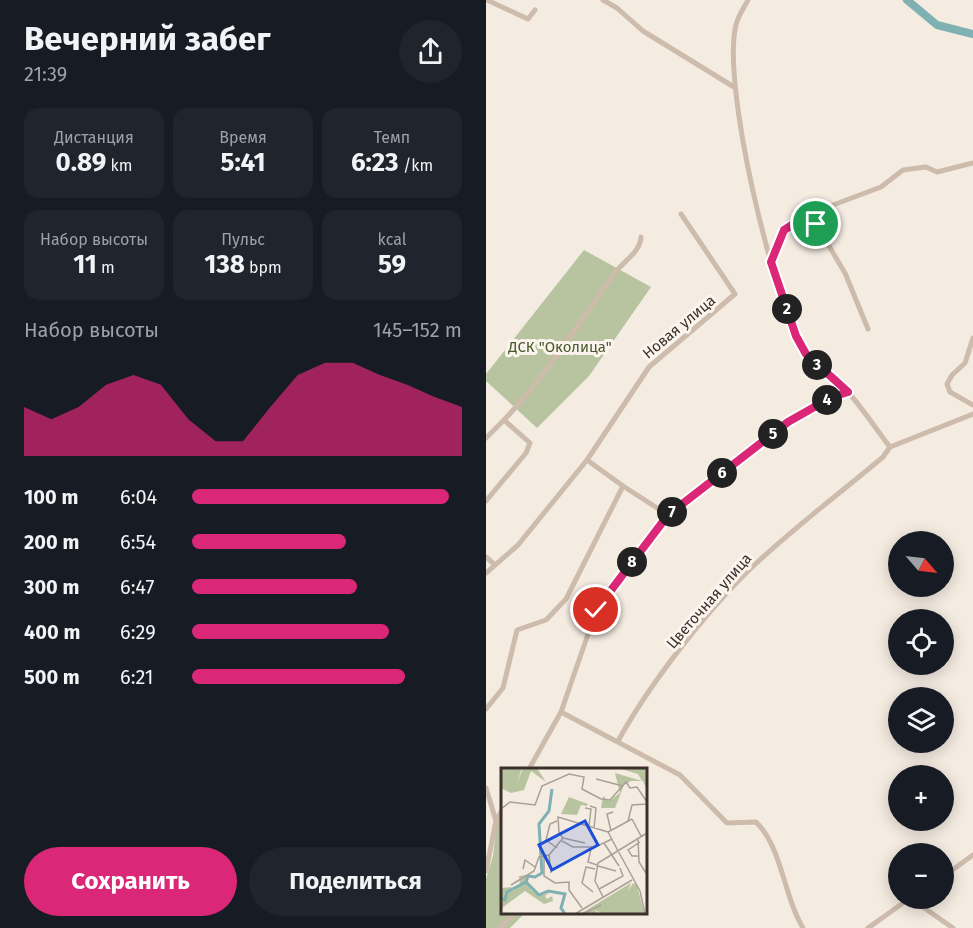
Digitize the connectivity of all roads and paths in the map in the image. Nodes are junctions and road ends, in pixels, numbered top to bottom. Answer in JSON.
{"nodes":[{"id":1,"x":487,"y":0,"type":"edge"},
{"id":2,"x":603,"y":0,"type":"edge"},
{"id":3,"x":748,"y":0,"type":"edge"},
{"id":4,"x":535,"y":10,"type":"dead end"},
{"id":5,"x":734,"y":87,"type":"junction"},
{"id":6,"x":973,"y":164,"type":"edge"},
{"id":7,"x":681,"y":214,"type":"dead end"},
{"id":8,"x":810,"y":214,"type":"junction"},
{"id":9,"x":641,"y":237,"type":"dead end"},
{"id":10,"x":771,"y":262,"type":"junction"},
{"id":11,"x":868,"y":329,"type":"dead end"},
{"id":12,"x":973,"y":338,"type":"edge"},
{"id":13,"x":848,"y":392,"type":"junction"},
{"id":14,"x":973,"y":405,"type":"edge"},
{"id":15,"x":973,"y":414,"type":"edge"},
{"id":16,"x":504,"y":420,"type":"junction"},
{"id":17,"x":486,"y":438,"type":"edge"},
{"id":18,"x":890,"y":447,"type":"junction"},
{"id":19,"x":587,"y":460,"type":"junction"},
{"id":20,"x":623,"y":486,"type":"junction"},
{"id":21,"x":486,"y":501,"type":"edge"},
{"id":22,"x":668,"y":515,"type":"junction"},
{"id":23,"x":486,"y":557,"type":"edge"},
{"id":24,"x":494,"y":564,"type":"junction"},
{"id":25,"x":486,"y":573,"type":"edge"},
{"id":26,"x":486,"y":709,"type":"edge"},
{"id":27,"x":561,"y":712,"type":"junction"},
{"id":28,"x":618,"y":741,"type":"junction"},
{"id":29,"x":530,"y":768,"type":"edge"},
{"id":30,"x":486,"y":788,"type":"edge"},
{"id":31,"x":501,"y":812,"type":"edge"},
{"id":32,"x":496,"y":821,"type":"junction"},
{"id":33,"x":973,"y":855,"type":"edge"},
{"id":34,"x":954,"y":869,"type":"edge"},
{"id":35,"x":486,"y":871,"type":"edge"},
{"id":36,"x":895,"y":909,"type":"edge"},
{"id":37,"x":926,"y":909,"type":"edge"},
{"id":38,"x":515,"y":913,"type":"edge"},
{"id":39,"x":500,"y":928,"type":"edge"},
{"id":40,"x":803,"y":928,"type":"edge"},
{"id":41,"x":868,"y":928,"type":"edge"},
{"id":42,"x":953,"y":928,"type":"edge"}],
"edges":[{"from":1,"to":4,"type":"street"},
{"from":2,"to":5,"type":"street"},
{"from":3,"to":5,"type":"street"},
{"from":5,"to":10,"type":"street"},
{"from":6,"to":8,"type":"street"},
{"from":7,"to":19,"type":"street","name":"Новая улица"},
{"from":8,"to":10,"type":"street"},
{"from":8,"to":11,"type":"street"},
{"from":9,"to":16,"type":"street"},
{"from":10,"to":13,"type":"street"},
{"from":12,"to":14,"type":"street"},
{"from":13,"to":18,"type":"street"},
{"from":13,"to":22,"type":"street"},
{"from":15,"to":18,"type":"street"},
{"from":16,"to":17,"type":"street"},
{"from":16,"to":21,"type":"street"},
{"from":18,"to":28,"type":"street","name":"Цветочная улица"},
{"from":19,"to":20,"type":"street"},
{"from":19,"to":24,"type":"street","name":"Новая улица"},
{"from":20,"to":22,"type":"street"},
{"from":20,"to":26,"type":"street"},
{"from":22,"to":27,"type":"street"},
{"from":23,"to":24,"type":"street"},
{"from":24,"to":25,"type":"street","name":"Новая улица"},
{"from":27,"to":28,"type":"street"},
{"from":27,"to":29,"type":"street"},
{"from":28,"to":40,"type":"street"},
{"from":30,"to":32,"type":"street"},
{"from":31,"to":32,"type":"street"},
{"from":32,"to":35,"type":"street"},
{"from":33,"to":34,"type":"street"},
{"from":36,"to":41,"type":"street"},
{"from":37,"to":42,"type":"street"},
{"from":38,"to":39,"type":"street"}]}
